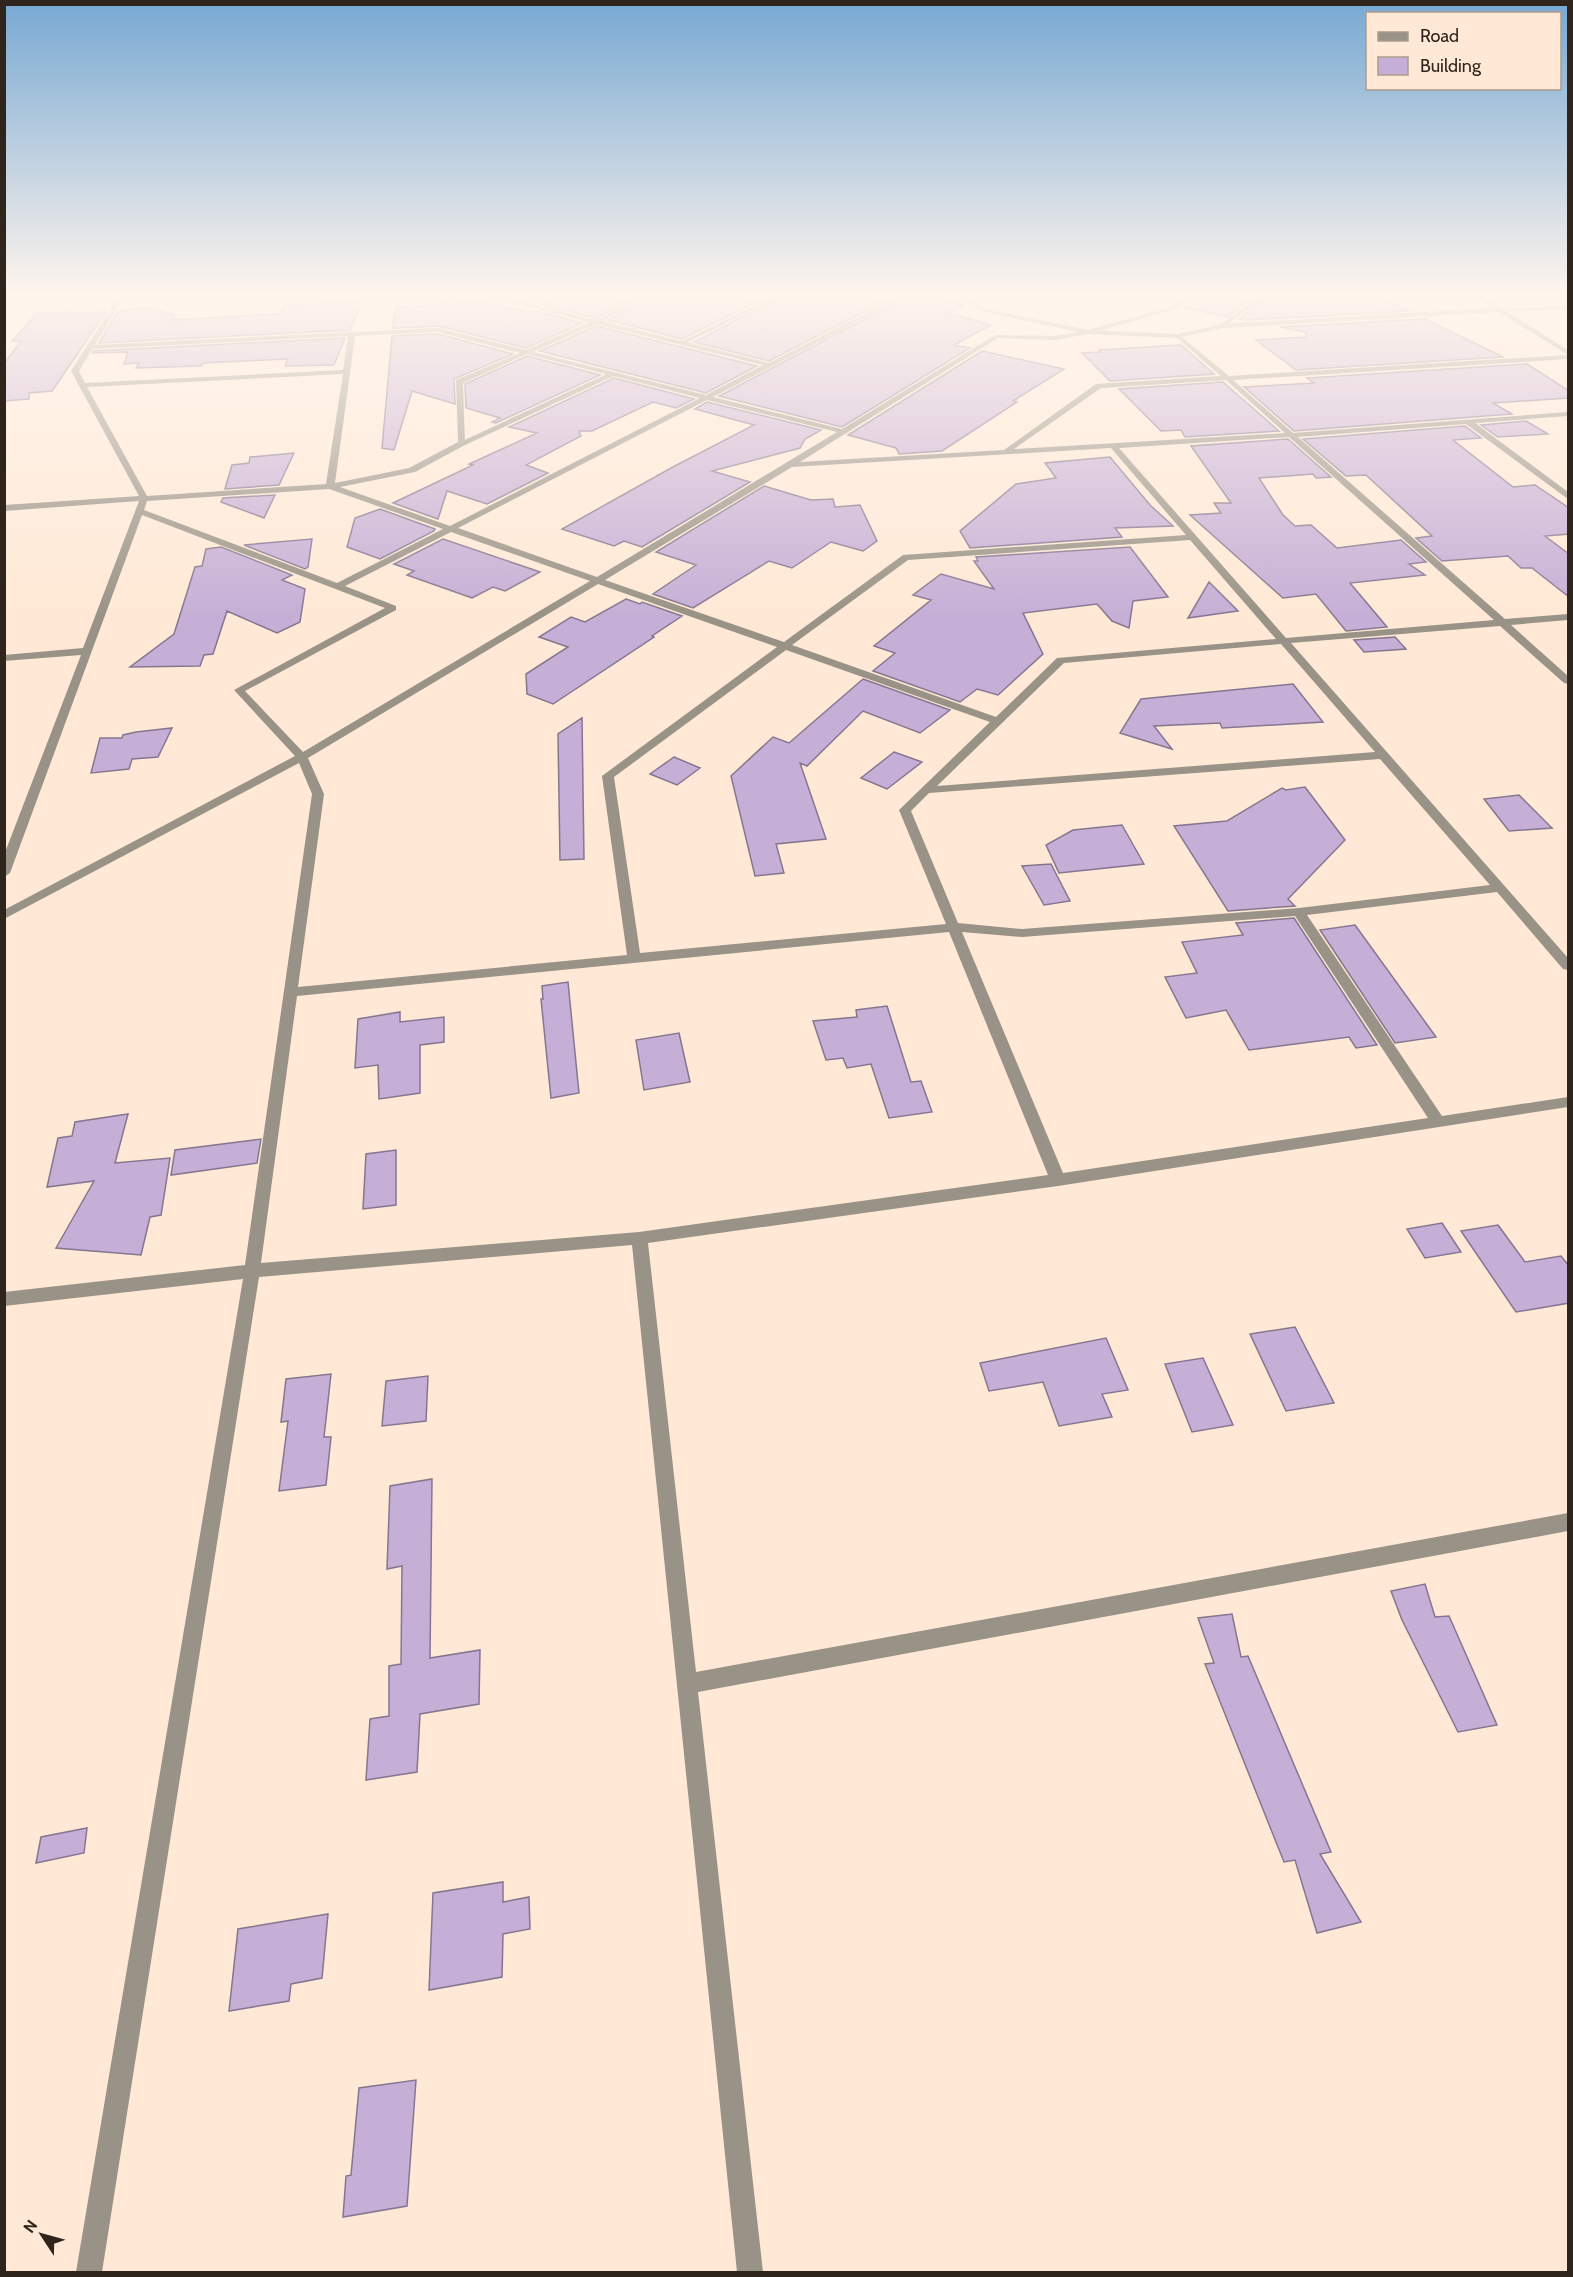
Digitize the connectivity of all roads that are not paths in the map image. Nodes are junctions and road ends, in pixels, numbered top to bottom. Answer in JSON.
{"nodes":[{"id":1,"x":91,"y":402,"type":"edge"},
{"id":2,"x":342,"y":402,"type":"edge"},
{"id":3,"x":460,"y":402,"type":"edge"},
{"id":4,"x":552,"y":402,"type":"edge"},
{"id":5,"x":698,"y":402,"type":"edge"},
{"id":6,"x":723,"y":402,"type":"edge"},
{"id":7,"x":888,"y":402,"type":"edge"},
{"id":8,"x":1075,"y":402,"type":"edge"},
{"id":9,"x":1255,"y":402,"type":"edge"},
{"id":10,"x":1569,"y":414,"type":"edge"},
{"id":11,"x":1467,"y":421,"type":"junction"},
{"id":12,"x":841,"y":431,"type":"junction"},
{"id":13,"x":1291,"y":435,"type":"junction"},
{"id":14,"x":462,"y":443,"type":"junction"},
{"id":15,"x":1112,"y":445,"type":"junction"},
{"id":16,"x":1006,"y":452,"type":"junction"},
{"id":17,"x":790,"y":465,"type":"junction"},
{"id":18,"x":330,"y":486,"type":"junction"},
{"id":19,"x":1569,"y":496,"type":"edge"},
{"id":20,"x":144,"y":498,"type":"junction"},
{"id":21,"x":4,"y":508,"type":"edge"},
{"id":22,"x":140,"y":512,"type":"junction"},
{"id":23,"x":450,"y":528,"type":"junction"},
{"id":24,"x":1192,"y":537,"type":"junction"},
{"id":25,"x":597,"y":580,"type":"junction"},
{"id":26,"x":337,"y":586,"type":"junction"},
{"id":27,"x":1569,"y":617,"type":"edge"},
{"id":28,"x":1503,"y":623,"type":"junction"},
{"id":29,"x":1283,"y":640,"type":"junction"},
{"id":30,"x":785,"y":646,"type":"junction"},
{"id":31,"x":88,"y":651,"type":"junction"},
{"id":32,"x":4,"y":658,"type":"edge"},
{"id":33,"x":1569,"y":681,"type":"edge"},
{"id":34,"x":998,"y":721,"type":"junction"},
{"id":35,"x":1384,"y":755,"type":"junction"},
{"id":36,"x":302,"y":756,"type":"junction"},
{"id":37,"x":926,"y":790,"type":"junction"},
{"id":38,"x":4,"y":873,"type":"edge"},
{"id":39,"x":1500,"y":888,"type":"junction"},
{"id":40,"x":1299,"y":912,"type":"junction"},
{"id":41,"x":4,"y":915,"type":"edge"},
{"id":42,"x":954,"y":927,"type":"junction"},
{"id":43,"x":634,"y":958,"type":"junction"},
{"id":44,"x":1569,"y":966,"type":"edge"},
{"id":45,"x":291,"y":992,"type":"junction"},
{"id":46,"x":1569,"y":1102,"type":"edge"},
{"id":47,"x":1438,"y":1122,"type":"junction"},
{"id":48,"x":1058,"y":1179,"type":"junction"},
{"id":49,"x":639,"y":1238,"type":"junction"},
{"id":50,"x":252,"y":1271,"type":"junction"},
{"id":51,"x":4,"y":1299,"type":"edge"},
{"id":52,"x":1569,"y":1522,"type":"edge"},
{"id":53,"x":686,"y":1684,"type":"junction"},
{"id":54,"x":89,"y":2272,"type":"edge"},
{"id":55,"x":750,"y":2272,"type":"edge"}],
"edges":[{"from":1,"to":20,"type":"street"},
{"from":2,"to":18,"type":"street"},
{"from":3,"to":14,"type":"street"},
{"from":4,"to":14,"type":"street"},
{"from":5,"to":23,"type":"street"},
{"from":6,"to":12,"type":"street"},
{"from":7,"to":12,"type":"street"},
{"from":8,"to":16,"type":"street"},
{"from":9,"to":13,"type":"street"},
{"from":10,"to":11,"type":"street"},
{"from":11,"to":13,"type":"street"},
{"from":11,"to":19,"type":"street"},
{"from":12,"to":17,"type":"street"},
{"from":13,"to":15,"type":"street"},
{"from":13,"to":28,"type":"street"},
{"from":14,"to":18,"type":"street"},
{"from":15,"to":16,"type":"street"},
{"from":15,"to":24,"type":"street"},
{"from":16,"to":17,"type":"street"},
{"from":17,"to":25,"type":"street"},
{"from":18,"to":20,"type":"street"},
{"from":18,"to":23,"type":"street"},
{"from":20,"to":21,"type":"street"},
{"from":20,"to":22,"type":"street"},
{"from":22,"to":26,"type":"street"},
{"from":22,"to":31,"type":"street"},
{"from":23,"to":25,"type":"street"},
{"from":23,"to":26,"type":"street"},
{"from":24,"to":29,"type":"street"},
{"from":24,"to":30,"type":"street"},
{"from":25,"to":30,"type":"street"},
{"from":25,"to":36,"type":"street"},
{"from":26,"to":36,"type":"street"},
{"from":27,"to":28,"type":"street"},
{"from":28,"to":29,"type":"street"},
{"from":28,"to":33,"type":"street"},
{"from":29,"to":34,"type":"street"},
{"from":29,"to":35,"type":"street"},
{"from":30,"to":34,"type":"street"},
{"from":30,"to":43,"type":"street"},
{"from":31,"to":32,"type":"street"},
{"from":31,"to":38,"type":"street"},
{"from":34,"to":37,"type":"street"},
{"from":35,"to":37,"type":"street"},
{"from":35,"to":39,"type":"street"},
{"from":36,"to":41,"type":"street"},
{"from":36,"to":45,"type":"street"},
{"from":37,"to":42,"type":"street"},
{"from":39,"to":40,"type":"street"},
{"from":39,"to":44,"type":"street"},
{"from":40,"to":42,"type":"street"},
{"from":40,"to":47,"type":"street"},
{"from":42,"to":43,"type":"street"},
{"from":42,"to":48,"type":"street"},
{"from":43,"to":45,"type":"street"},
{"from":45,"to":50,"type":"street"},
{"from":46,"to":47,"type":"street"},
{"from":47,"to":48,"type":"street"},
{"from":48,"to":49,"type":"street"},
{"from":49,"to":50,"type":"street"},
{"from":49,"to":53,"type":"street"},
{"from":50,"to":51,"type":"street"},
{"from":50,"to":54,"type":"street"},
{"from":52,"to":53,"type":"street"},
{"from":53,"to":55,"type":"street"}]}
